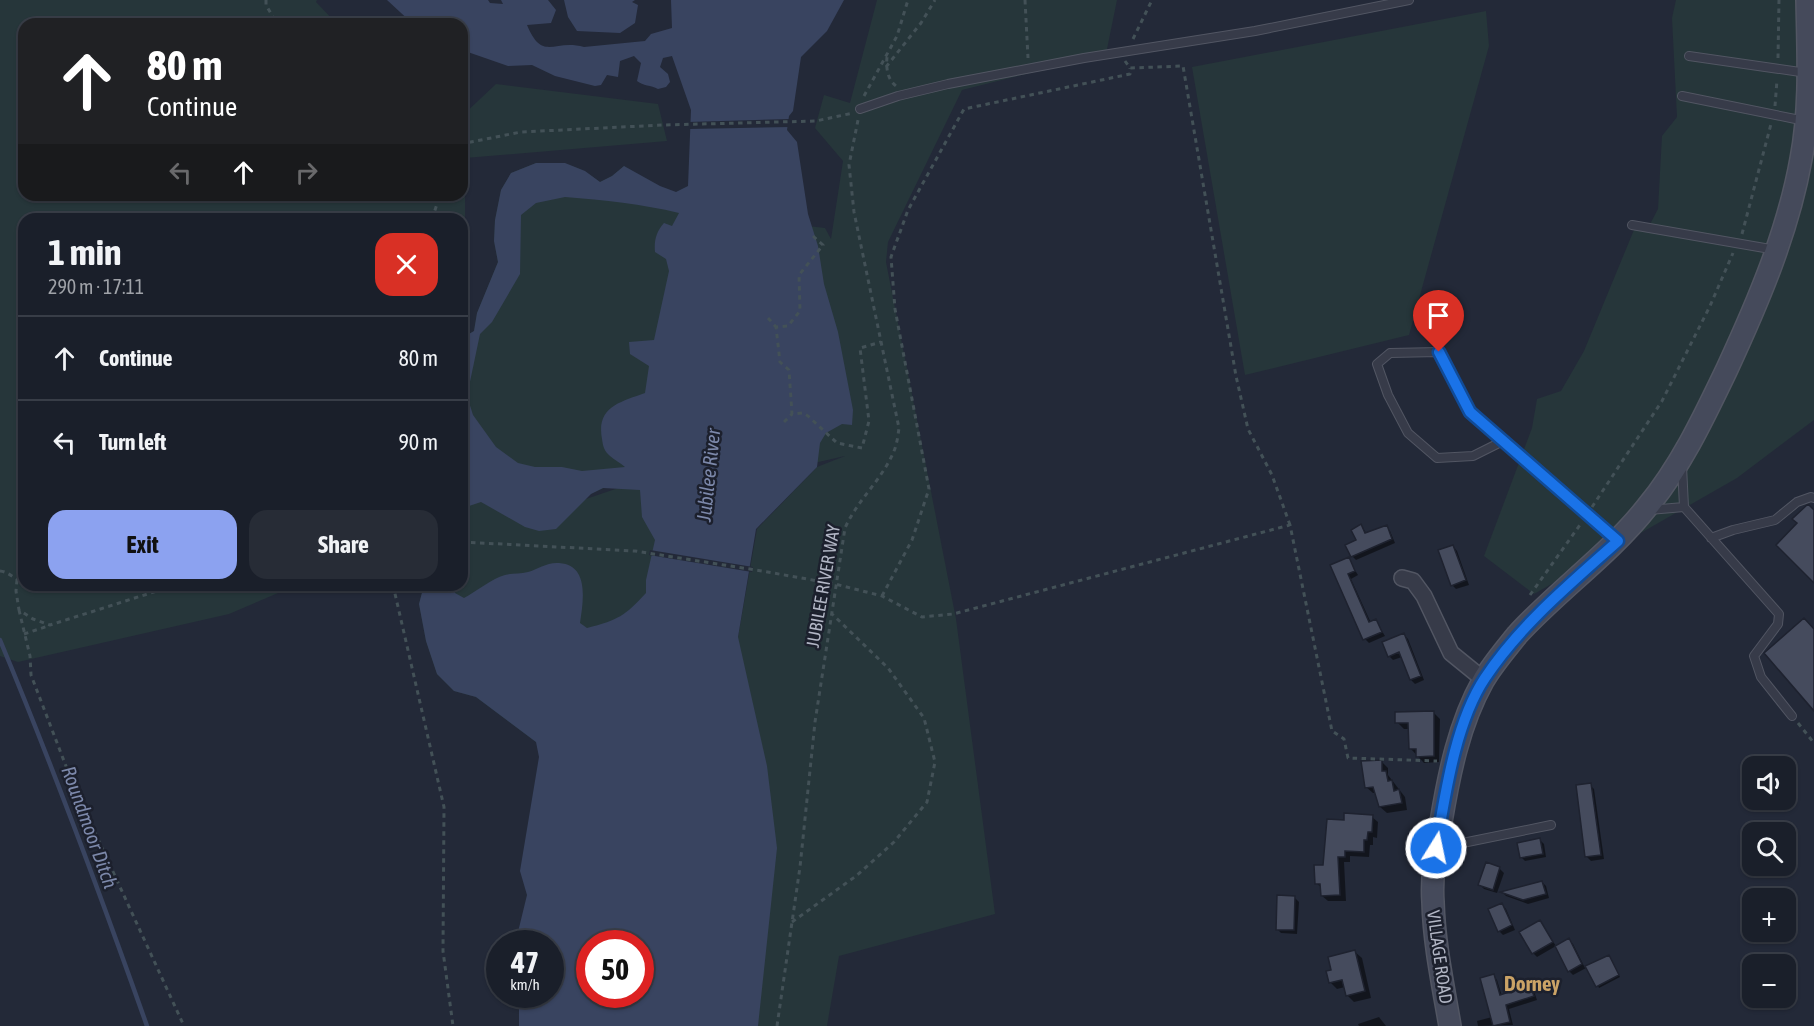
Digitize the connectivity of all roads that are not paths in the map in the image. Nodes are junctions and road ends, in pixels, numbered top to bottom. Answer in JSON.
{"nodes":[{"id":1,"x":1409,"y":0,"type":"edge"},
{"id":2,"x":1807,"y":0,"type":"edge"},
{"id":3,"x":1689,"y":56,"type":"dead end"},
{"id":4,"x":1808,"y":73,"type":"junction"},
{"id":5,"x":1682,"y":96,"type":"dead end"},
{"id":6,"x":860,"y":109,"type":"road end"},
{"id":7,"x":1810,"y":123,"type":"edge"},
{"id":8,"x":1807,"y":157,"type":"edge"},
{"id":9,"x":1632,"y":225,"type":"dead end"},
{"id":10,"x":1777,"y":250,"type":"junction"},
{"id":11,"x":1503,"y":441,"type":"junction"},
{"id":12,"x":1682,"y":457,"type":"junction"},
{"id":13,"x":1814,"y":498,"type":"edge"},
{"id":14,"x":1684,"y":507,"type":"junction"},
{"id":15,"x":1644,"y":510,"type":"junction"},
{"id":16,"x":1712,"y":538,"type":"junction"},
{"id":17,"x":1618,"y":541,"type":"junction"},
{"id":18,"x":1402,"y":578,"type":"dead end"},
{"id":19,"x":1484,"y":679,"type":"junction"},
{"id":20,"x":1792,"y":716,"type":"road end"},
{"id":21,"x":1551,"y":825,"type":"dead end"},
{"id":22,"x":1436,"y":848,"type":"junction"},
{"id":23,"x":1450,"y":1026,"type":"edge"}],
"edges":[{"from":1,"to":6,"type":"lane"},
{"from":2,"to":4,"type":"main road","name":"VILLAGE ROAD"},
{"from":3,"to":4,"type":"lane"},
{"from":4,"to":7,"type":"main road","name":"VILLAGE ROAD"},
{"from":5,"to":7,"type":"lane"},
{"from":7,"to":8,"type":"main road","name":"VILLAGE ROAD"},
{"from":8,"to":10,"type":"main road","name":"VILLAGE ROAD"},
{"from":9,"to":10,"type":"lane"},
{"from":10,"to":12,"type":"main road","name":"VILLAGE ROAD"},
{"from":11,"to":11,"type":"lane"},
{"from":11,"to":17,"type":"lane"},
{"from":12,"to":14,"type":"lane"},
{"from":12,"to":15,"type":"main road","name":"VILLAGE ROAD"},
{"from":13,"to":16,"type":"lane"},
{"from":14,"to":15,"type":"lane"},
{"from":14,"to":16,"type":"lane"},
{"from":15,"to":17,"type":"main road","name":"VILLAGE ROAD"},
{"from":16,"to":20,"type":"lane"},
{"from":17,"to":19,"type":"main road","name":"VILLAGE ROAD"},
{"from":18,"to":19,"type":"street"},
{"from":19,"to":22,"type":"main road","name":"VILLAGE ROAD"},
{"from":21,"to":22,"type":"lane"},
{"from":22,"to":23,"type":"main road","name":"VILLAGE ROAD"}]}
